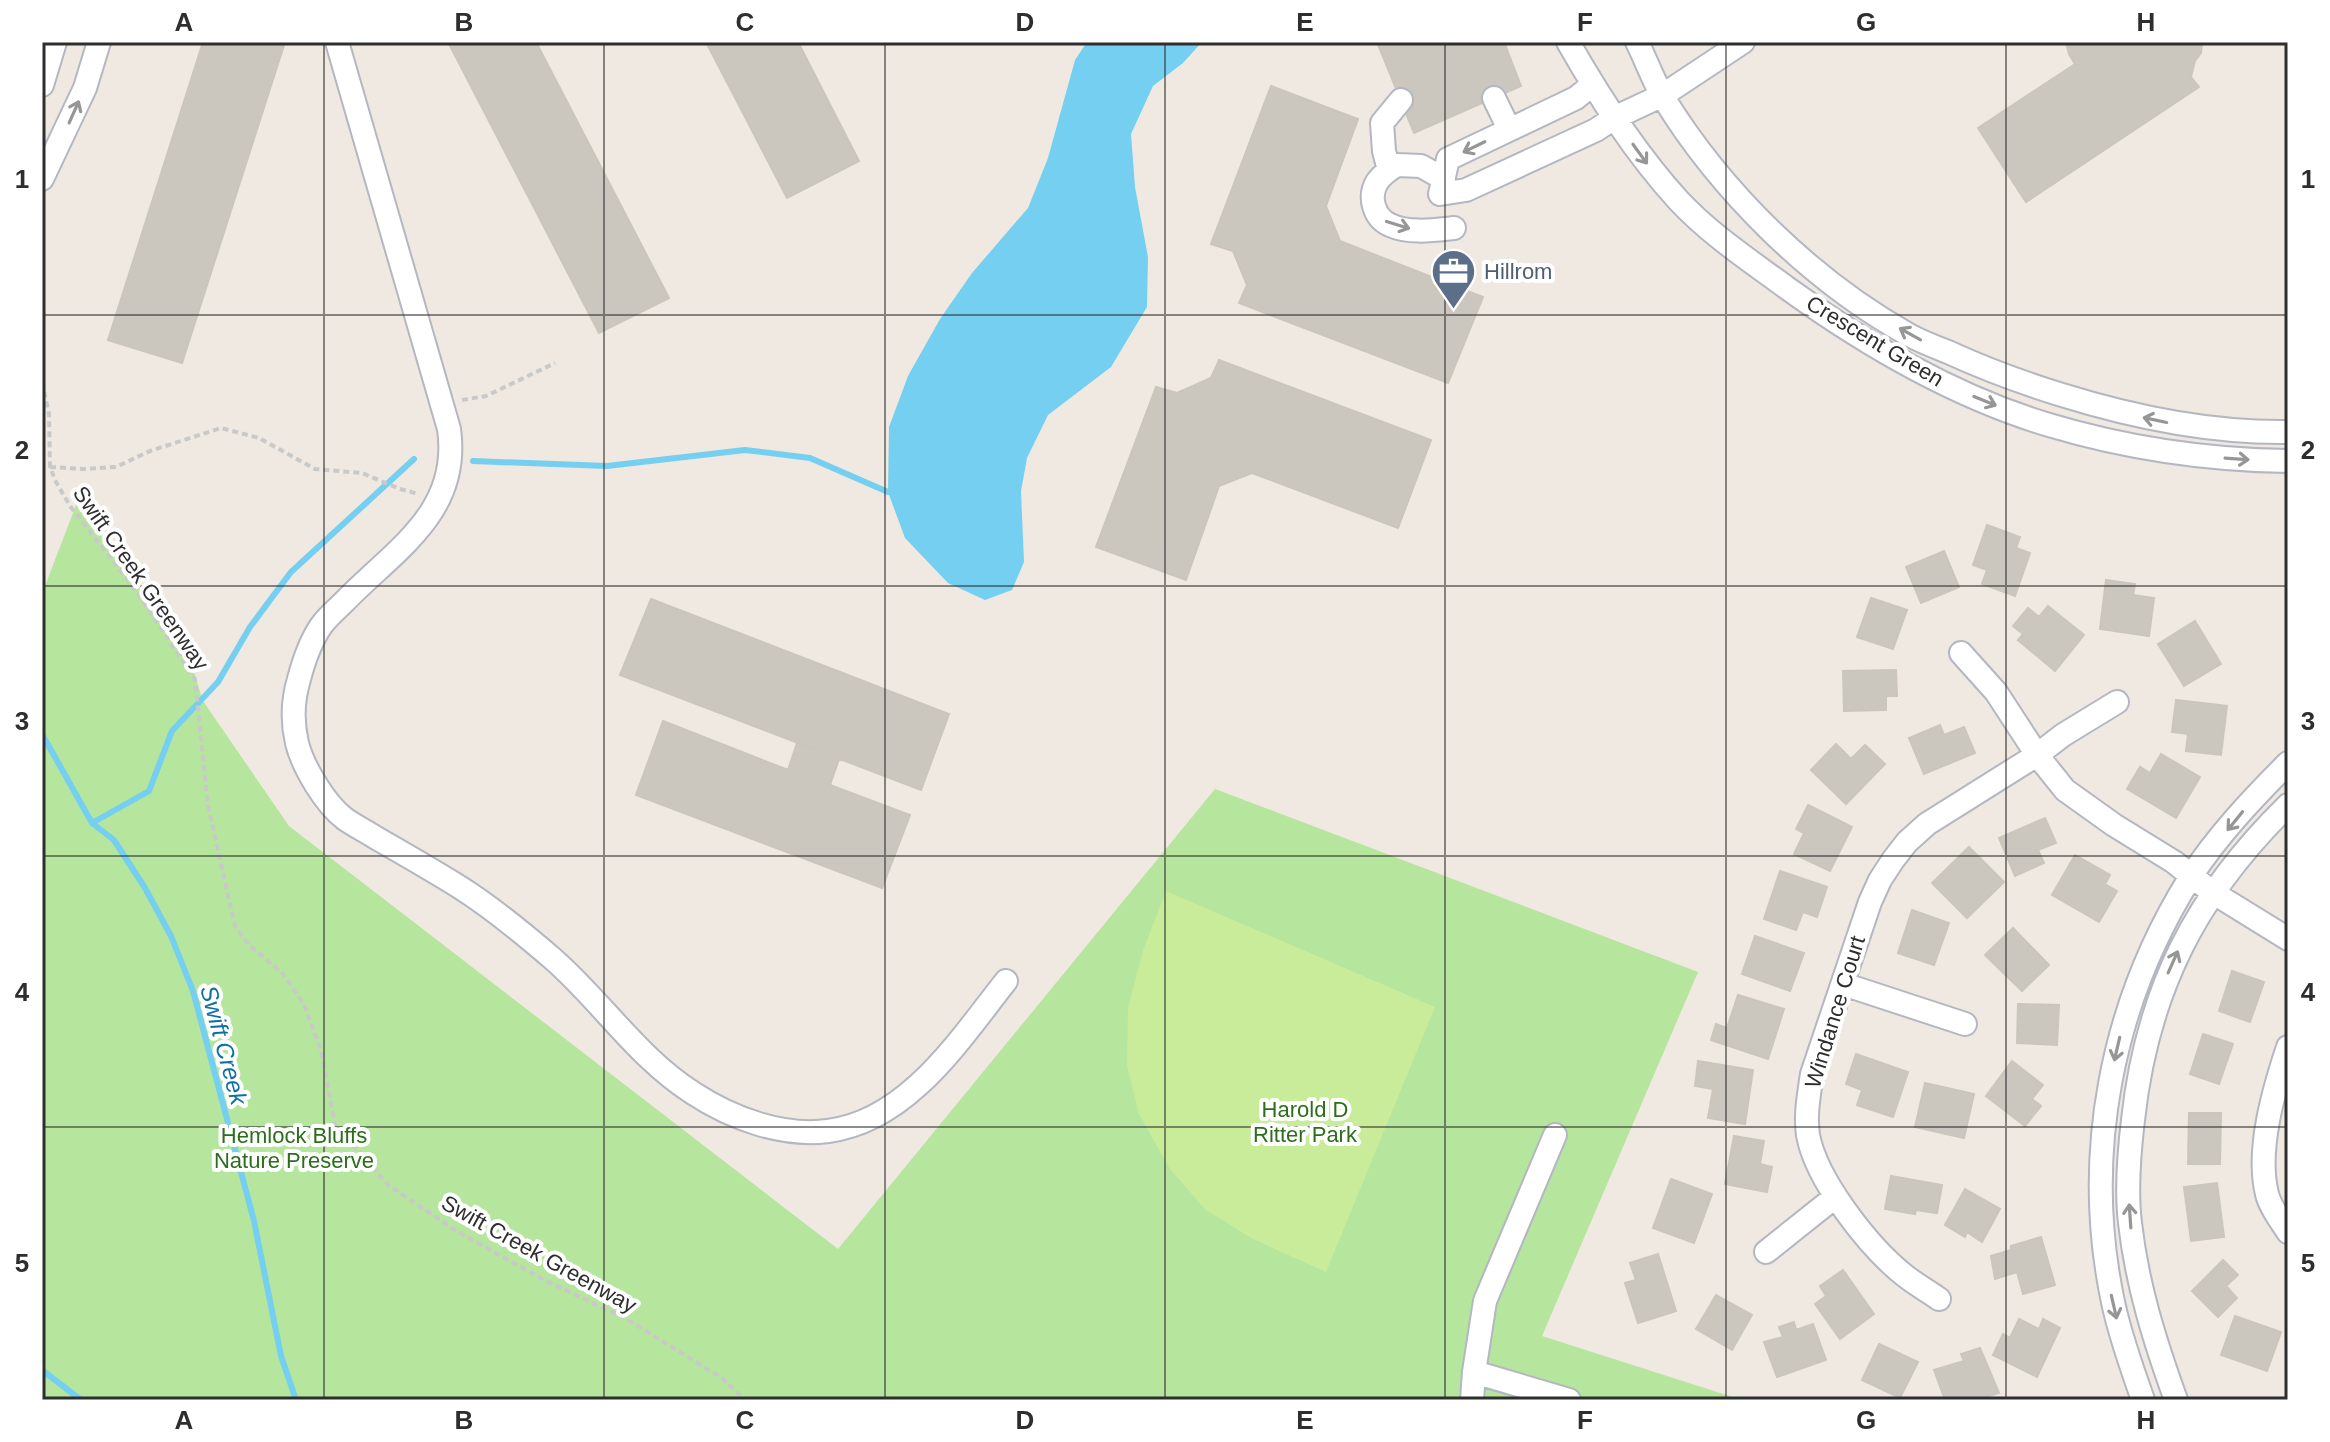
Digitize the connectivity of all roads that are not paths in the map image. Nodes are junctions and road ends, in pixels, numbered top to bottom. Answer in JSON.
{"nodes":[{"id":1,"x":55,"y":42,"type":"edge"},
{"id":2,"x":99,"y":42,"type":"edge"},
{"id":3,"x":337,"y":42,"type":"edge"},
{"id":4,"x":1568,"y":42,"type":"edge"},
{"id":5,"x":1637,"y":42,"type":"edge"},
{"id":6,"x":1743,"y":42,"type":"edge"},
{"id":7,"x":42,"y":85,"type":"edge"},
{"id":8,"x":1592,"y":85,"type":"junction"},
{"id":9,"x":1663,"y":95,"type":"junction"},
{"id":10,"x":1494,"y":98,"type":"dead end"},
{"id":11,"x":1401,"y":100,"type":"dead end"},
{"id":12,"x":1614,"y":118,"type":"junction"},
{"id":13,"x":1509,"y":129,"type":"junction"},
{"id":14,"x":1389,"y":170,"type":"junction"},
{"id":15,"x":42,"y":179,"type":"edge"},
{"id":16,"x":1444,"y":179,"type":"junction"},
{"id":17,"x":1454,"y":228,"type":"dead end"},
{"id":18,"x":2288,"y":432,"type":"edge"},
{"id":19,"x":2288,"y":461,"type":"edge"},
{"id":20,"x":1961,"y":653,"type":"dead end"},
{"id":21,"x":2117,"y":702,"type":"dead end"},
{"id":22,"x":2037,"y":755,"type":"junction"},
{"id":23,"x":2288,"y":763,"type":"edge"},
{"id":24,"x":2288,"y":805,"type":"edge"},
{"id":25,"x":2191,"y":876,"type":"junction"},
{"id":26,"x":2212,"y":892,"type":"junction"},
{"id":27,"x":2288,"y":939,"type":"edge"},
{"id":28,"x":1006,"y":981,"type":"dead end"},
{"id":29,"x":1843,"y":984,"type":"junction"},
{"id":30,"x":1965,"y":1024,"type":"dead end"},
{"id":31,"x":2288,"y":1047,"type":"edge"},
{"id":32,"x":1555,"y":1135,"type":"dead end"},
{"id":33,"x":1835,"y":1197,"type":"junction"},
{"id":34,"x":2288,"y":1232,"type":"edge"},
{"id":35,"x":1766,"y":1252,"type":"dead end"},
{"id":36,"x":1939,"y":1299,"type":"dead end"},
{"id":37,"x":1474,"y":1372,"type":"junction"},
{"id":38,"x":1472,"y":1400,"type":"edge"},
{"id":39,"x":1569,"y":1400,"type":"edge"},
{"id":40,"x":2143,"y":1400,"type":"edge"},
{"id":41,"x":2176,"y":1400,"type":"edge"}],
"edges":[{"from":1,"to":7,"type":"street"},
{"from":15,"to":2,"type":"street","one_way":true},
{"from":3,"to":28,"type":"street"},
{"from":4,"to":8,"type":"street","name":"Crescent Green"},
{"from":5,"to":9,"type":"street","name":"Crescent Green"},
{"from":6,"to":9,"type":"street"},
{"from":8,"to":12,"type":"street","name":"Crescent Green"},
{"from":8,"to":13,"type":"street"},
{"from":9,"to":12,"type":"street"},
{"from":18,"to":9,"type":"street","name":"Crescent Green","one_way":true},
{"from":10,"to":13,"type":"street"},
{"from":11,"to":14,"type":"street"},
{"from":12,"to":16,"type":"street"},
{"from":12,"to":19,"type":"street","name":"Crescent Green","one_way":true},
{"from":13,"to":16,"type":"street","one_way":true},
{"from":14,"to":16,"type":"street"},
{"from":14,"to":17,"type":"street","one_way":true},
{"from":20,"to":22,"type":"street"},
{"from":21,"to":22,"type":"street","name":"Windance Court"},
{"from":22,"to":25,"type":"street"},
{"from":22,"to":29,"type":"street","name":"Windance Court"},
{"from":23,"to":25,"type":"street","one_way":true},
{"from":24,"to":26,"type":"street"},
{"from":25,"to":26,"type":"street"},
{"from":25,"to":40,"type":"street","one_way":true},
{"from":26,"to":27,"type":"street"},
{"from":41,"to":26,"type":"street","one_way":true},
{"from":29,"to":30,"type":"street"},
{"from":29,"to":33,"type":"street","name":"Windance Court"},
{"from":31,"to":34,"type":"street"},
{"from":32,"to":37,"type":"street"},
{"from":33,"to":35,"type":"street"},
{"from":33,"to":36,"type":"street","name":"Windance Court"},
{"from":37,"to":38,"type":"street"},
{"from":37,"to":39,"type":"street"}]}
